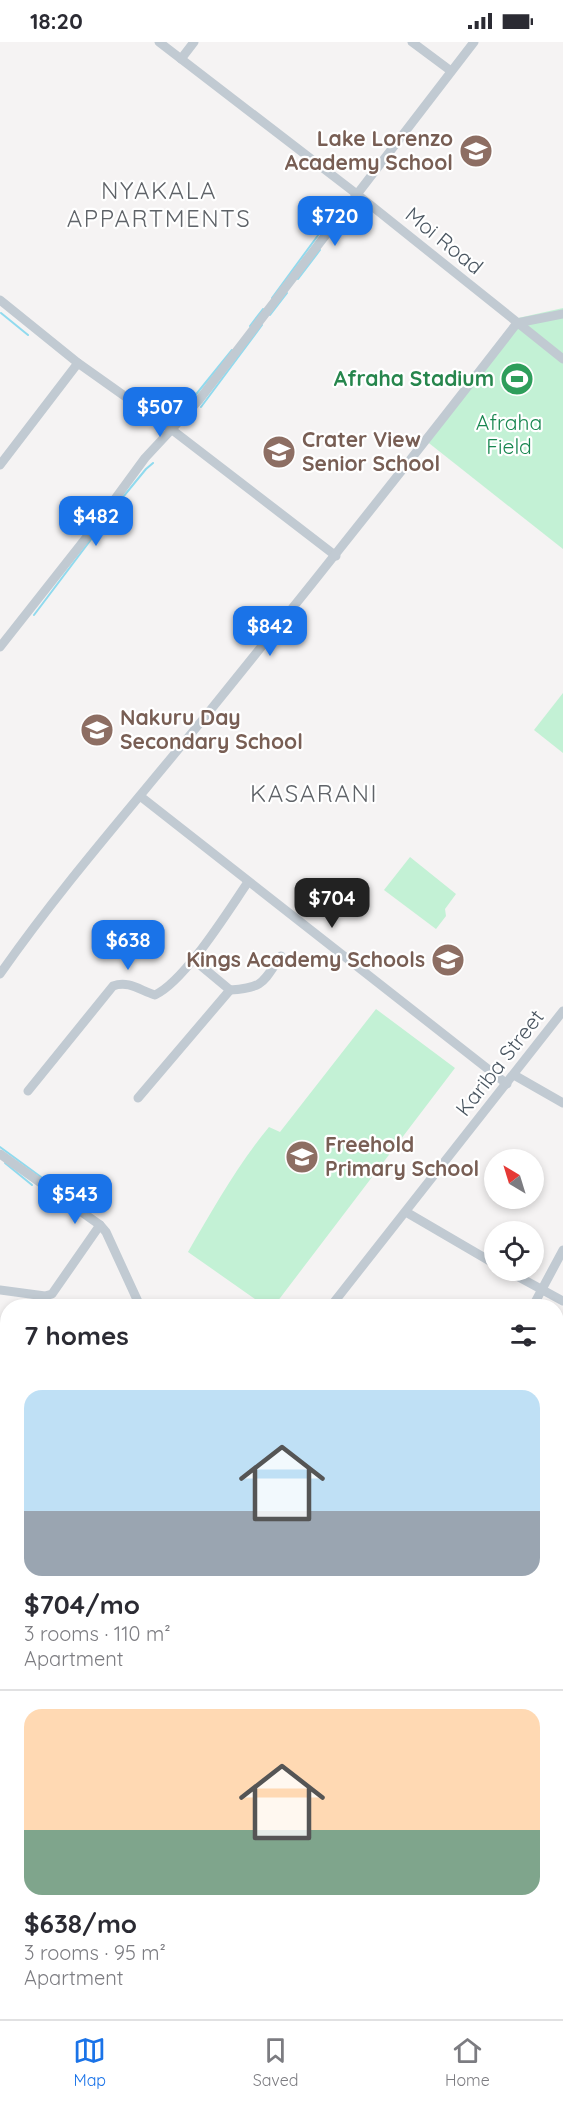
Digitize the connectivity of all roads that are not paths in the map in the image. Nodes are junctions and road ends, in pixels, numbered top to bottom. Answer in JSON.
{"nodes":[{"id":1,"x":159,"y":42,"type":"edge"},
{"id":2,"x":194,"y":42,"type":"edge"},
{"id":3,"x":412,"y":42,"type":"edge"},
{"id":4,"x":474,"y":42,"type":"edge"},
{"id":5,"x":181,"y":59,"type":"junction"},
{"id":6,"x":451,"y":71,"type":"junction"},
{"id":7,"x":358,"y":195,"type":"junction"},
{"id":8,"x":0,"y":300,"type":"edge"},
{"id":9,"x":563,"y":314,"type":"edge"},
{"id":10,"x":517,"y":323,"type":"junction"},
{"id":11,"x":563,"y":359,"type":"edge"},
{"id":12,"x":78,"y":363,"type":"junction"},
{"id":13,"x":171,"y":429,"type":"junction"},
{"id":14,"x":0,"y":465,"type":"edge"},
{"id":15,"x":336,"y":556,"type":"junction"},
{"id":16,"x":0,"y":647,"type":"edge"},
{"id":17,"x":140,"y":796,"type":"junction"},
{"id":18,"x":248,"y":882,"type":"junction"},
{"id":19,"x":281,"y":956,"type":"dead end"},
{"id":20,"x":194,"y":960,"type":"junction"},
{"id":21,"x":0,"y":974,"type":"edge"},
{"id":22,"x":230,"y":990,"type":"junction"},
{"id":23,"x":563,"y":1011,"type":"edge"},
{"id":24,"x":514,"y":1075,"type":"junction"},
{"id":25,"x":507,"y":1084,"type":"junction"},
{"id":26,"x":28,"y":1091,"type":"dead end"},
{"id":27,"x":138,"y":1098,"type":"dead end"},
{"id":28,"x":563,"y":1103,"type":"edge"},
{"id":29,"x":0,"y":1154,"type":"edge"},
{"id":30,"x":406,"y":1212,"type":"junction"},
{"id":31,"x":100,"y":1225,"type":"junction"},
{"id":32,"x":563,"y":1250,"type":"edge"},
{"id":33,"x":484,"y":1258,"type":"edge"},
{"id":34,"x":526,"y":1281,"type":"edge"},
{"id":35,"x":0,"y":1290,"type":"edge"},
{"id":36,"x":542,"y":1290,"type":"junction"},
{"id":37,"x":137,"y":1299,"type":"edge"},
{"id":38,"x":337,"y":1299,"type":"edge"},
{"id":39,"x":537,"y":1299,"type":"edge"},
{"id":40,"x":559,"y":1299,"type":"edge"}],
"edges":[{"from":1,"to":5,"type":"street","name":"Moi Road"},
{"from":2,"to":5,"type":"street"},
{"from":3,"to":6,"type":"street"},
{"from":4,"to":6,"type":"street"},
{"from":5,"to":7,"type":"street","name":"Moi Road"},
{"from":6,"to":7,"type":"street"},
{"from":7,"to":10,"type":"street","name":"Moi Road"},
{"from":7,"to":13,"type":"street"},
{"from":8,"to":12,"type":"street"},
{"from":9,"to":10,"type":"street"},
{"from":10,"to":11,"type":"street","name":"Moi Road"},
{"from":10,"to":15,"type":"street"},
{"from":12,"to":13,"type":"street"},
{"from":12,"to":14,"type":"street"},
{"from":13,"to":15,"type":"street"},
{"from":13,"to":16,"type":"street"},
{"from":15,"to":17,"type":"street"},
{"from":17,"to":18,"type":"street"},
{"from":17,"to":21,"type":"street"},
{"from":18,"to":20,"type":"street"},
{"from":18,"to":25,"type":"street"},
{"from":19,"to":22,"type":"street"},
{"from":20,"to":22,"type":"street"},
{"from":20,"to":26,"type":"street"},
{"from":22,"to":27,"type":"street"},
{"from":23,"to":24,"type":"street","name":"Kariba Street"},
{"from":24,"to":25,"type":"street","name":"Kariba Street"},
{"from":24,"to":28,"type":"street"},
{"from":25,"to":30,"type":"street","name":"Kariba Street"},
{"from":29,"to":31,"type":"street"},
{"from":30,"to":33,"type":"street"},
{"from":30,"to":38,"type":"street","name":"Kariba Street"},
{"from":31,"to":35,"type":"street"},
{"from":31,"to":37,"type":"street"},
{"from":32,"to":36,"type":"street"},
{"from":34,"to":36,"type":"street"},
{"from":36,"to":39,"type":"street"},
{"from":36,"to":40,"type":"street"}]}
